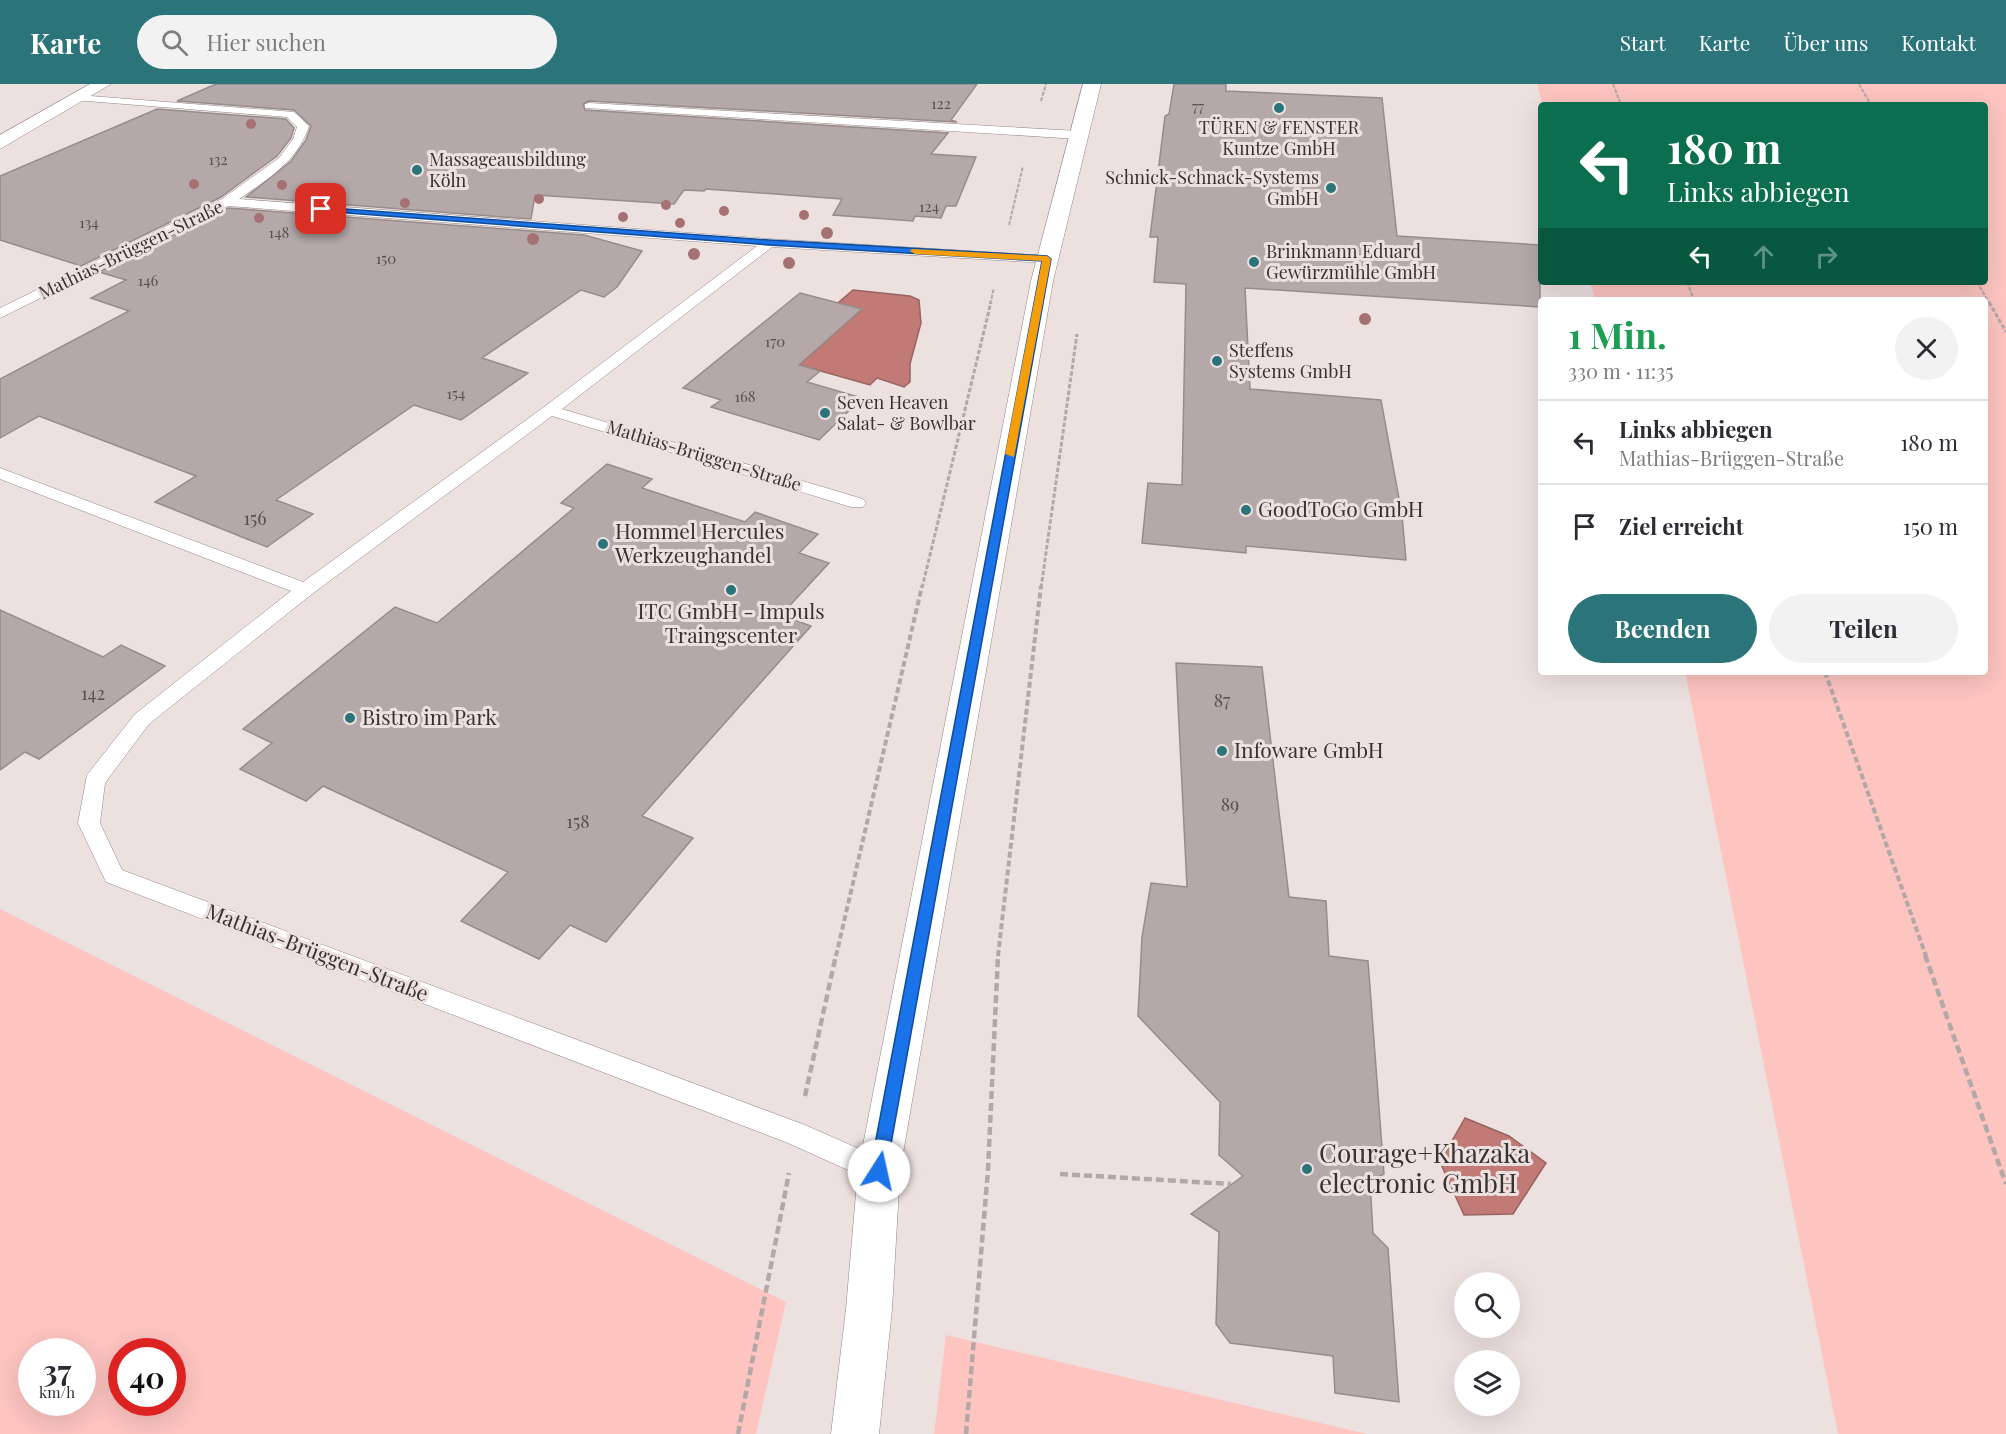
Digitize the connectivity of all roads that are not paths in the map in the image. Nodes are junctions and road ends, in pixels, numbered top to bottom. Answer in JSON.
{"nodes":[{"id":1,"x":102,"y":84,"type":"edge"},
{"id":2,"x":1092,"y":84,"type":"edge"},
{"id":3,"x":78,"y":98,"type":"junction"},
{"id":4,"x":589,"y":106,"type":"dead end"},
{"id":5,"x":1078,"y":135,"type":"junction"},
{"id":6,"x":0,"y":143,"type":"edge"},
{"id":7,"x":226,"y":202,"type":"junction"},
{"id":8,"x":769,"y":243,"type":"junction"},
{"id":9,"x":1047,"y":259,"type":"junction"},
{"id":10,"x":0,"y":314,"type":"edge"},
{"id":11,"x":550,"y":410,"type":"junction"},
{"id":12,"x":0,"y":473,"type":"edge"},
{"id":13,"x":857,"y":503,"type":"dead end"},
{"id":14,"x":305,"y":590,"type":"junction"},
{"id":15,"x":879,"y":1171,"type":"junction"},
{"id":16,"x":855,"y":1434,"type":"edge"}],
"edges":[{"from":1,"to":3,"type":"street"},
{"from":2,"to":5,"type":"street"},
{"from":3,"to":6,"type":"street"},
{"from":3,"to":7,"type":"lane"},
{"from":4,"to":5,"type":"lane"},
{"from":5,"to":9,"type":"street"},
{"from":7,"to":8,"type":"lane","name":"Mathias-Brüggen-Straße"},
{"from":7,"to":10,"type":"lane","name":"Mathias-Brüggen-Straße"},
{"from":8,"to":9,"type":"lane","name":"Mathias-Brüggen-Straße"},
{"from":8,"to":11,"type":"lane","name":"Mathias-Brüggen-Straße"},
{"from":9,"to":15,"type":"street"},
{"from":11,"to":13,"type":"lane","name":"Mathias-Brüggen-Straße"},
{"from":11,"to":14,"type":"lane","name":"Mathias-Brüggen-Straße"},
{"from":12,"to":14,"type":"lane"},
{"from":14,"to":15,"type":"lane","name":"Mathias-Brüggen-Straße"},
{"from":15,"to":16,"type":"street"}]}
